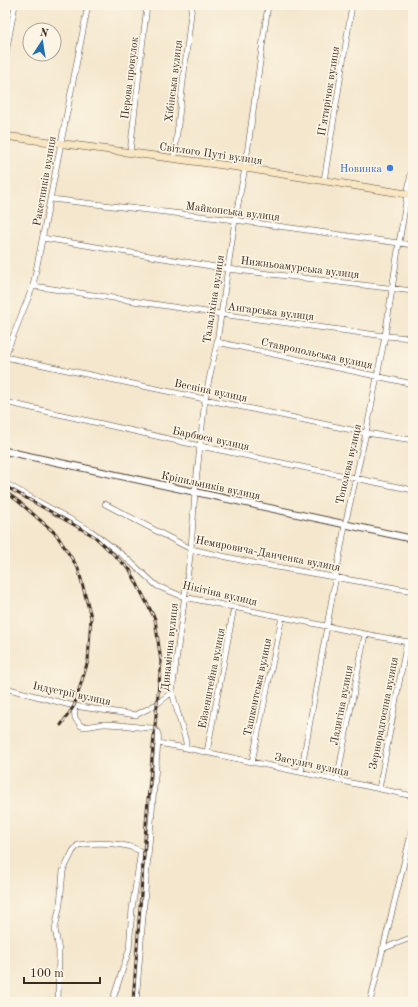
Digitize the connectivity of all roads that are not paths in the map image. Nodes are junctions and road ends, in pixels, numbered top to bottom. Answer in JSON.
{"nodes":[{"id":1,"x":15,"y":5,"type":"edge"},
{"id":2,"x":88,"y":5,"type":"edge"},
{"id":3,"x":147,"y":5,"type":"edge"},
{"id":4,"x":192,"y":5,"type":"edge"},
{"id":5,"x":268,"y":5,"type":"edge"},
{"id":6,"x":352,"y":5,"type":"edge"},
{"id":7,"x":5,"y":58,"type":"edge"},
{"id":8,"x":5,"y":136,"type":"edge"},
{"id":9,"x":60,"y":143,"type":"junction"},
{"id":10,"x":130,"y":152,"type":"junction"},
{"id":11,"x":174,"y":159,"type":"junction"},
{"id":12,"x":413,"y":161,"type":"edge"},
{"id":13,"x":245,"y":168,"type":"junction"},
{"id":14,"x":324,"y":181,"type":"junction"},
{"id":15,"x":411,"y":194,"type":"edge"},
{"id":16,"x":51,"y":199,"type":"junction"},
{"id":17,"x":235,"y":220,"type":"junction"},
{"id":18,"x":43,"y":238,"type":"junction"},
{"id":19,"x":399,"y":243,"type":"junction"},
{"id":20,"x":413,"y":245,"type":"edge"},
{"id":21,"x":228,"y":269,"type":"junction"},
{"id":22,"x":33,"y":286,"type":"junction"},
{"id":23,"x":393,"y":288,"type":"junction"},
{"id":24,"x":413,"y":291,"type":"edge"},
{"id":25,"x":220,"y":314,"type":"junction"},
{"id":26,"x":385,"y":336,"type":"junction"},
{"id":27,"x":413,"y":338,"type":"edge"},
{"id":28,"x":217,"y":342,"type":"junction"},
{"id":29,"x":5,"y":357,"type":"edge"},
{"id":30,"x":377,"y":377,"type":"junction"},
{"id":31,"x":413,"y":384,"type":"edge"},
{"id":32,"x":205,"y":399,"type":"junction"},
{"id":33,"x":5,"y":402,"type":"edge"},
{"id":34,"x":366,"y":432,"type":"junction"},
{"id":35,"x":413,"y":440,"type":"edge"},
{"id":36,"x":200,"y":446,"type":"junction"},
{"id":37,"x":5,"y":451,"type":"edge"},
{"id":38,"x":355,"y":478,"type":"junction"},
{"id":39,"x":5,"y":483,"type":"edge"},
{"id":40,"x":413,"y":490,"type":"edge"},
{"id":41,"x":195,"y":492,"type":"junction"},
{"id":42,"x":105,"y":504,"type":"dead end"},
{"id":43,"x":344,"y":525,"type":"junction"},
{"id":44,"x":413,"y":539,"type":"edge"},
{"id":45,"x":191,"y":549,"type":"junction"},
{"id":46,"x":335,"y":576,"type":"junction"},
{"id":47,"x":413,"y":591,"type":"edge"},
{"id":48,"x":184,"y":597,"type":"junction"},
{"id":49,"x":234,"y":607,"type":"junction"},
{"id":50,"x":282,"y":617,"type":"junction"},
{"id":51,"x":326,"y":625,"type":"junction"},
{"id":52,"x":365,"y":634,"type":"junction"},
{"id":53,"x":410,"y":642,"type":"edge"},
{"id":54,"x":5,"y":688,"type":"edge"},
{"id":55,"x":172,"y":692,"type":"junction"},
{"id":56,"x":74,"y":706,"type":"junction"},
{"id":57,"x":158,"y":743,"type":"junction"},
{"id":58,"x":186,"y":748,"type":"junction"},
{"id":59,"x":207,"y":752,"type":"junction"},
{"id":60,"x":252,"y":762,"type":"junction"},
{"id":61,"x":301,"y":772,"type":"junction"},
{"id":62,"x":337,"y":780,"type":"junction"},
{"id":63,"x":379,"y":789,"type":"junction"},
{"id":64,"x":413,"y":796,"type":"edge"},
{"id":65,"x":413,"y":826,"type":"edge"},
{"id":66,"x":147,"y":868,"type":"junction"},
{"id":67,"x":139,"y":872,"type":"junction"},
{"id":68,"x":413,"y":937,"type":"edge"},
{"id":69,"x":382,"y":949,"type":"junction"},
{"id":70,"x":58,"y":1002,"type":"edge"},
{"id":71,"x":112,"y":1002,"type":"edge"},
{"id":72,"x":136,"y":1002,"type":"edge"},
{"id":73,"x":370,"y":1002,"type":"edge"}],
"edges":[{"from":1,"to":7,"type":"street"},
{"from":2,"to":9,"type":"street","name":"Ракетників вулиця"},
{"from":3,"to":10,"type":"street","name":"Перова провулок"},
{"from":4,"to":11,"type":"street","name":"Хібінська вулиця"},
{"from":5,"to":13,"type":"street","name":"Талаліхіна вулиця"},
{"from":6,"to":14,"type":"street","name":"П’ятирічок вулиця"},
{"from":8,"to":9,"type":"main road","name":"Світлого Путі вулиця"},
{"from":9,"to":10,"type":"main road","name":"Світлого Путі вулиця"},
{"from":9,"to":16,"type":"street","name":"Ракетників вулиця"},
{"from":10,"to":11,"type":"main road","name":"Світлого Путі вулиця"},
{"from":11,"to":13,"type":"main road","name":"Світлого Путі вулиця"},
{"from":12,"to":15,"type":"street","name":"Тополєва вулиця"},
{"from":13,"to":14,"type":"main road","name":"Світлого Путі вулиця"},
{"from":13,"to":17,"type":"street","name":"Талаліхіна вулиця"},
{"from":14,"to":15,"type":"main road","name":"Світлого Путі вулиця"},
{"from":15,"to":19,"type":"street","name":"Тополєва вулиця"},
{"from":16,"to":17,"type":"street","name":"Майкопська вулиця"},
{"from":16,"to":18,"type":"street","name":"Ракетників вулиця"},
{"from":17,"to":19,"type":"street","name":"Майкопська вулиця"},
{"from":17,"to":21,"type":"street","name":"Талаліхіна вулиця"},
{"from":18,"to":21,"type":"street","name":"Нижньоамурська вулиця"},
{"from":18,"to":22,"type":"street","name":"Ракетників вулиця"},
{"from":19,"to":20,"type":"street","name":"Майкопська вулиця"},
{"from":19,"to":23,"type":"street","name":"Тополєва вулиця"},
{"from":21,"to":23,"type":"street","name":"Нижньоамурська вулиця"},
{"from":21,"to":25,"type":"street","name":"Талаліхіна вулиця"},
{"from":22,"to":25,"type":"street","name":"Ангарська вулиця"},
{"from":22,"to":29,"type":"street","name":"Ракетників вулиця"},
{"from":23,"to":24,"type":"street","name":"Нижньоамурська вулиця"},
{"from":23,"to":26,"type":"street","name":"Тополєва вулиця"},
{"from":25,"to":26,"type":"street","name":"Ангарська вулиця"},
{"from":25,"to":28,"type":"street","name":"Талаліхіна вулиця"},
{"from":26,"to":27,"type":"street","name":"Ангарська вулиця"},
{"from":26,"to":30,"type":"street","name":"Тополєва вулиця"},
{"from":28,"to":30,"type":"street","name":"Ставропольська вулиця"},
{"from":28,"to":32,"type":"street","name":"Талаліхіна вулиця"},
{"from":29,"to":32,"type":"street","name":"Весніна вулиця"},
{"from":30,"to":31,"type":"street","name":"Ставропольська вулиця"},
{"from":30,"to":34,"type":"street","name":"Тополєва вулиця"},
{"from":32,"to":34,"type":"street","name":"Весніна вулиця"},
{"from":32,"to":36,"type":"street","name":"Талаліхіна вулиця"},
{"from":33,"to":36,"type":"street","name":"Барбюса вулиця"},
{"from":34,"to":35,"type":"street","name":"Весніна вулиця"},
{"from":34,"to":38,"type":"street","name":"Тополєва вулиця"},
{"from":36,"to":38,"type":"street","name":"Барбюса вулиця"},
{"from":36,"to":41,"type":"street","name":"Талаліхіна вулиця"},
{"from":37,"to":41,"type":"street","name":"Кріпильників вулиця"},
{"from":38,"to":40,"type":"street","name":"Барбюса вулиця"},
{"from":38,"to":43,"type":"street","name":"Тополєва вулиця"},
{"from":39,"to":48,"type":"street","name":"Нікітіна вулиця"},
{"from":41,"to":43,"type":"street","name":"Кріпильників вулиця"},
{"from":41,"to":45,"type":"street","name":"Талаліхіна вулиця"},
{"from":42,"to":45,"type":"street","name":"Немировича-Данченка вулиця"},
{"from":43,"to":44,"type":"street","name":"Кріпильників вулиця"},
{"from":43,"to":46,"type":"street","name":"Тополєва вулиця"},
{"from":45,"to":46,"type":"street","name":"Немировича-Данченка вулиця"},
{"from":45,"to":48,"type":"street","name":"Талаліхіна вулиця"},
{"from":46,"to":47,"type":"street","name":"Немировича-Данченка вулиця"},
{"from":46,"to":51,"type":"street","name":"Тополєва вулиця"},
{"from":48,"to":49,"type":"street","name":"Нікітіна вулиця"},
{"from":48,"to":55,"type":"street","name":"Динамічна вулиця"},
{"from":49,"to":50,"type":"street","name":"Нікітіна вулиця"},
{"from":49,"to":59,"type":"street","name":"Ейзенштейна вулиця"},
{"from":50,"to":51,"type":"street","name":"Нікітіна вулиця"},
{"from":50,"to":60,"type":"street","name":"Ташкентська вулиця"},
{"from":51,"to":52,"type":"street","name":"Нікітіна вулиця"},
{"from":51,"to":61,"type":"street","name":"Тополєва вулиця"},
{"from":52,"to":53,"type":"street","name":"Нікітіна вулиця"},
{"from":52,"to":62,"type":"street","name":"Ладигіна вулиця"},
{"from":53,"to":63,"type":"street","name":"Зернорадгоспна вулиця"},
{"from":54,"to":56,"type":"street","name":"Індустрії вулиця"},
{"from":55,"to":56,"type":"street","name":"Індустрії вулиця"},
{"from":55,"to":58,"type":"street","name":"Динамічна вулиця"},
{"from":56,"to":57,"type":"street"},
{"from":57,"to":58,"type":"street"},
{"from":57,"to":66,"type":"street"},
{"from":58,"to":59,"type":"street"},
{"from":59,"to":60,"type":"street","name":"Засулич вулиця"},
{"from":60,"to":61,"type":"street","name":"Засулич вулиця"},
{"from":61,"to":62,"type":"street","name":"Засулич вулиця"},
{"from":62,"to":63,"type":"street","name":"Засулич вулиця"},
{"from":63,"to":64,"type":"street","name":"Засулич вулиця"},
{"from":65,"to":69,"type":"street"},
{"from":66,"to":67,"type":"street"},
{"from":66,"to":72,"type":"street"},
{"from":67,"to":70,"type":"street"},
{"from":67,"to":71,"type":"street"},
{"from":68,"to":69,"type":"street"},
{"from":69,"to":73,"type":"street"}]}
